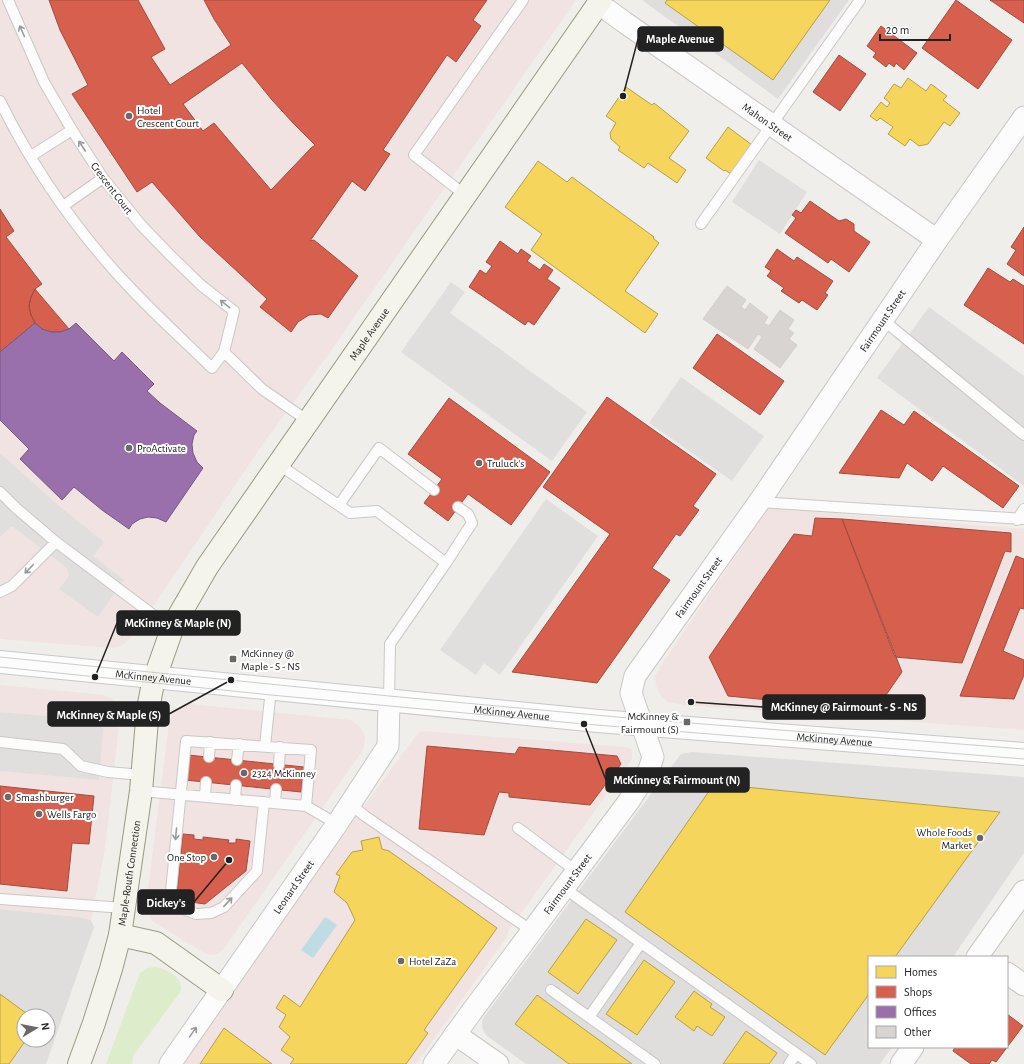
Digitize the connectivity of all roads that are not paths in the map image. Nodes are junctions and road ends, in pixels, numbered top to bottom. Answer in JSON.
{"nodes":[{"id":1,"x":8,"y":0,"type":"edge"},
{"id":2,"x":523,"y":0,"type":"edge"},
{"id":3,"x":860,"y":0,"type":"edge"},
{"id":4,"x":600,"y":2,"type":"edge"},
{"id":5,"x":0,"y":101,"type":"edge"},
{"id":6,"x":1024,"y":117,"type":"edge"},
{"id":7,"x":771,"y":125,"type":"junction"},
{"id":8,"x":72,"y":130,"type":"junction"},
{"id":9,"x":31,"y":156,"type":"junction"},
{"id":10,"x":104,"y":178,"type":"junction"},
{"id":11,"x":465,"y":196,"type":"junction"},
{"id":12,"x":63,"y":206,"type":"junction"},
{"id":13,"x":700,"y":224,"type":"dead end"},
{"id":14,"x":937,"y":240,"type":"junction"},
{"id":15,"x":883,"y":320,"type":"junction"},
{"id":16,"x":224,"y":352,"type":"junction"},
{"id":17,"x":308,"y":422,"type":"junction"},
{"id":18,"x":1024,"y":434,"type":"edge"},
{"id":19,"x":278,"y":464,"type":"junction"},
{"id":20,"x":434,"y":490,"type":"dead end"},
{"id":21,"x":0,"y":492,"type":"edge"},
{"id":22,"x":759,"y":502,"type":"junction"},
{"id":23,"x":339,"y":505,"type":"junction"},
{"id":24,"x":458,"y":507,"type":"dead end"},
{"id":25,"x":1024,"y":509,"type":"edge"},
{"id":26,"x":1020,"y":519,"type":"edge"},
{"id":27,"x":56,"y":542,"type":"junction"},
{"id":28,"x":446,"y":563,"type":"junction"},
{"id":29,"x":0,"y":592,"type":"edge"},
{"id":30,"x":172,"y":629,"type":"junction"},
{"id":31,"x":0,"y":662,"type":"edge"},
{"id":32,"x":155,"y":678,"type":"junction"},
{"id":33,"x":271,"y":689,"type":"junction"},
{"id":34,"x":389,"y":701,"type":"junction"},
{"id":35,"x":642,"y":724,"type":"junction"},
{"id":36,"x":0,"y":742,"type":"edge"},
{"id":37,"x":210,"y":742,"type":"junction"},
{"id":38,"x":239,"y":744,"type":"junction"},
{"id":39,"x":265,"y":746,"type":"junction"},
{"id":40,"x":280,"y":747,"type":"junction"},
{"id":41,"x":1024,"y":754,"type":"edge"},
{"id":42,"x":209,"y":757,"type":"dead end"},
{"id":43,"x":238,"y":760,"type":"dead end"},
{"id":44,"x":279,"y":765,"type":"dead end"},
{"id":45,"x":206,"y":782,"type":"dead end"},
{"id":46,"x":142,"y":783,"type":"junction"},
{"id":47,"x":236,"y":785,"type":"dead end"},
{"id":48,"x":276,"y":789,"type":"dead end"},
{"id":49,"x":180,"y":795,"type":"junction"},
{"id":50,"x":205,"y":796,"type":"junction"},
{"id":51,"x":234,"y":800,"type":"junction"},
{"id":52,"x":264,"y":802,"type":"junction"},
{"id":53,"x":275,"y":803,"type":"junction"},
{"id":54,"x":350,"y":804,"type":"junction"},
{"id":55,"x":306,"y":806,"type":"junction"},
{"id":56,"x":337,"y":824,"type":"junction"},
{"id":57,"x":518,"y":828,"type":"dead end"},
{"id":58,"x":576,"y":871,"type":"junction"},
{"id":59,"x":564,"y":888,"type":"junction"},
{"id":60,"x":1024,"y":892,"type":"edge"},
{"id":61,"x":0,"y":899,"type":"edge"},
{"id":62,"x":124,"y":908,"type":"junction"},
{"id":63,"x":532,"y":931,"type":"junction"},
{"id":64,"x":120,"y":935,"type":"junction"},
{"id":65,"x":641,"y":943,"type":"junction"},
{"id":66,"x":980,"y":956,"type":"edge"},
{"id":67,"x":1008,"y":974,"type":"edge"},
{"id":68,"x":1024,"y":985,"type":"edge"},
{"id":69,"x":222,"y":990,"type":"junction"},
{"id":70,"x":551,"y":990,"type":"dead end"},
{"id":71,"x":589,"y":1017,"type":"junction"},
{"id":72,"x":455,"y":1034,"type":"junction"},
{"id":73,"x":912,"y":1048,"type":"edge"},
{"id":74,"x":796,"y":1054,"type":"junction"},
{"id":75,"x":79,"y":1064,"type":"edge"},
{"id":76,"x":170,"y":1064,"type":"edge"},
{"id":77,"x":434,"y":1064,"type":"edge"},
{"id":78,"x":498,"y":1064,"type":"edge"},
{"id":79,"x":655,"y":1064,"type":"edge"},
{"id":80,"x":789,"y":1064,"type":"edge"},
{"id":81,"x":811,"y":1064,"type":"edge"},
{"id":82,"x":901,"y":1064,"type":"edge"}],
"edges":[{"from":8,"to":1,"type":"lane","name":"Crescent Court","one_way":true},
{"from":2,"to":11,"type":"lane"},
{"from":3,"to":7,"type":"lane"},
{"from":4,"to":7,"type":"street","name":"Mahon Street"},
{"from":4,"to":11,"type":"main road","name":"Maple Avenue"},
{"from":5,"to":9,"type":"lane","name":"Crescent Court"},
{"from":6,"to":14,"type":"street","name":"Fairmount Street"},
{"from":7,"to":13,"type":"lane"},
{"from":7,"to":14,"type":"street","name":"Mahon Street"},
{"from":8,"to":9,"type":"lane"},
{"from":10,"to":8,"type":"lane","name":"Crescent Court","one_way":true},
{"from":9,"to":12,"type":"lane","name":"Crescent Court"},
{"from":10,"to":12,"type":"lane"},
{"from":16,"to":10,"type":"lane","name":"Crescent Court","one_way":true},
{"from":11,"to":17,"type":"main road","name":"Maple Avenue"},
{"from":12,"to":16,"type":"lane","name":"Crescent Court"},
{"from":14,"to":15,"type":"street","name":"Fairmount Street"},
{"from":15,"to":18,"type":"lane"},
{"from":15,"to":22,"type":"street","name":"Fairmount Street"},
{"from":16,"to":17,"type":"lane"},
{"from":17,"to":19,"type":"main road","name":"Maple Avenue"},
{"from":19,"to":23,"type":"lane"},
{"from":19,"to":30,"type":"main road","name":"Maple Avenue"},
{"from":20,"to":23,"type":"lane"},
{"from":21,"to":27,"type":"lane"},
{"from":22,"to":26,"type":"lane"},
{"from":22,"to":35,"type":"street","name":"Fairmount Street"},
{"from":23,"to":28,"type":"lane"},
{"from":24,"to":28,"type":"lane"},
{"from":25,"to":26,"type":"lane"},
{"from":27,"to":29,"type":"lane","one_way":true},
{"from":27,"to":30,"type":"lane"},
{"from":28,"to":34,"type":"lane"},
{"from":30,"to":32,"type":"main road","name":"Maple Avenue"},
{"from":31,"to":32,"type":"street","name":"McKinney Avenue"},
{"from":32,"to":33,"type":"street","name":"McKinney Avenue"},
{"from":32,"to":46,"type":"main road","name":"Maple-Routh Connection"},
{"from":33,"to":34,"type":"street","name":"McKinney Avenue"},
{"from":33,"to":39,"type":"lane"},
{"from":34,"to":35,"type":"street","name":"McKinney Avenue"},
{"from":34,"to":54,"type":"street","name":"Leonard Street"},
{"from":35,"to":41,"type":"street","name":"McKinney Avenue"},
{"from":35,"to":58,"type":"street","name":"Fairmount Street"},
{"from":36,"to":46,"type":"lane"},
{"from":37,"to":38,"type":"lane"},
{"from":37,"to":42,"type":"lane"},
{"from":37,"to":49,"type":"lane"},
{"from":38,"to":39,"type":"lane"},
{"from":38,"to":43,"type":"lane"},
{"from":39,"to":40,"type":"lane"},
{"from":40,"to":44,"type":"lane"},
{"from":40,"to":55,"type":"lane"},
{"from":45,"to":50,"type":"lane"},
{"from":46,"to":49,"type":"lane"},
{"from":46,"to":62,"type":"main road","name":"Maple-Routh Connection"},
{"from":47,"to":51,"type":"lane"},
{"from":48,"to":53,"type":"lane"},
{"from":49,"to":50,"type":"lane"},
{"from":49,"to":52,"type":"lane","one_way":true},
{"from":50,"to":51,"type":"lane"},
{"from":51,"to":52,"type":"lane"},
{"from":52,"to":53,"type":"lane"},
{"from":53,"to":55,"type":"lane"},
{"from":54,"to":56,"type":"street","name":"Leonard Street"},
{"from":54,"to":63,"type":"lane"},
{"from":55,"to":56,"type":"lane"},
{"from":56,"to":69,"type":"street","name":"Leonard Street"},
{"from":57,"to":58,"type":"lane"},
{"from":58,"to":59,"type":"street","name":"Fairmount Street"},
{"from":59,"to":63,"type":"street","name":"Fairmount Street"},
{"from":59,"to":65,"type":"lane"},
{"from":60,"to":66,"type":"street"},
{"from":61,"to":62,"type":"lane"},
{"from":62,"to":64,"type":"main road","name":"Maple-Routh Connection"},
{"from":63,"to":72,"type":"street","name":"Fairmount Street"},
{"from":64,"to":69,"type":"main road"},
{"from":64,"to":75,"type":"main road","name":"Maple-Routh Connection"},
{"from":65,"to":71,"type":"lane"},
{"from":65,"to":74,"type":"lane"},
{"from":67,"to":68,"type":"street"},
{"from":76,"to":69,"type":"street","name":"Leonard Street","one_way":true},
{"from":70,"to":71,"type":"lane"},
{"from":71,"to":79,"type":"lane"},
{"from":72,"to":77,"type":"street","name":"Fairmount Street"},
{"from":72,"to":78,"type":"street"},
{"from":73,"to":82,"type":"street"},
{"from":74,"to":80,"type":"lane"},
{"from":74,"to":81,"type":"lane"}]}
